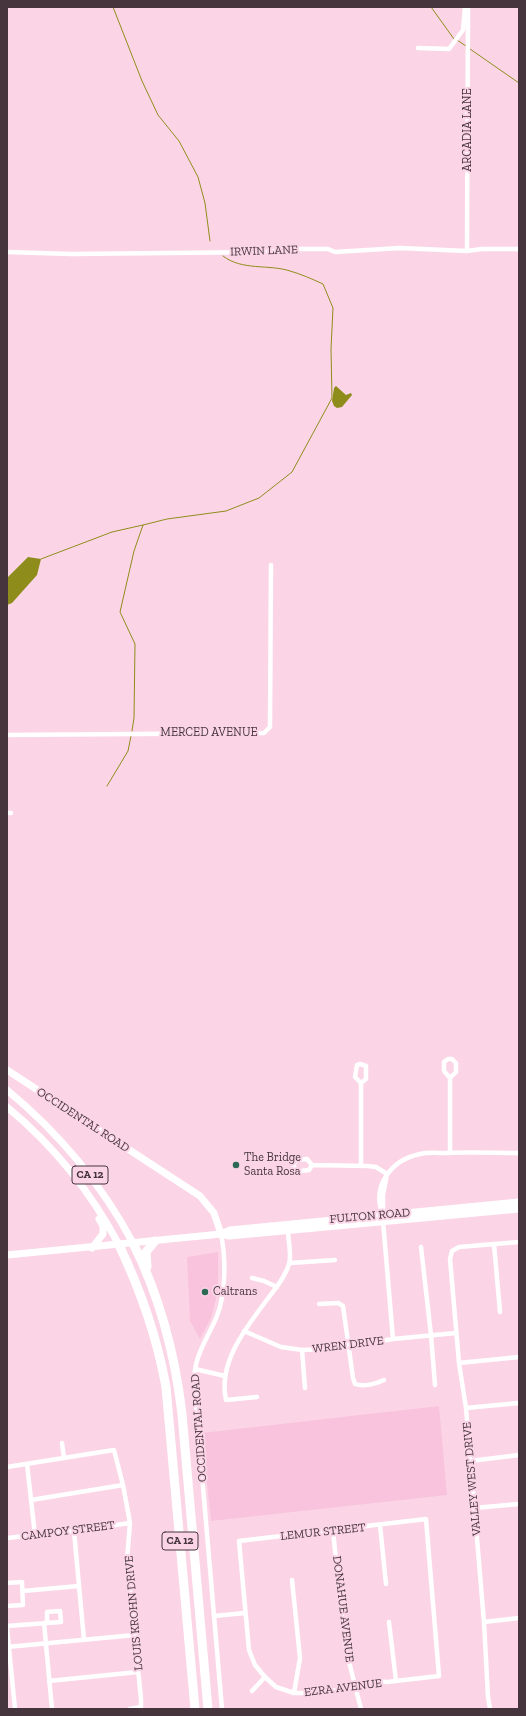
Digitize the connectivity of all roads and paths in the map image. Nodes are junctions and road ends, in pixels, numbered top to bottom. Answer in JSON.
{"nodes":[{"id":1,"x":466,"y":8,"type":"edge"},
{"id":2,"x":418,"y":48,"type":"dead end"},
{"id":3,"x":519,"y":249,"type":"edge"},
{"id":4,"x":467,"y":251,"type":"junction"},
{"id":5,"x":7,"y":252,"type":"edge"},
{"id":6,"x":271,"y":565,"type":"dead end"},
{"id":7,"x":7,"y":735,"type":"edge"},
{"id":8,"x":7,"y":1070,"type":"edge"},
{"id":9,"x":450,"y":1078,"type":"dead end"},
{"id":10,"x":361,"y":1083,"type":"dead end"},
{"id":11,"x":7,"y":1090,"type":"edge"},
{"id":12,"x":7,"y":1107,"type":"edge"},
{"id":13,"x":450,"y":1153,"type":"junction"},
{"id":14,"x":519,"y":1153,"type":"edge"},
{"id":15,"x":312,"y":1165,"type":"dead end"},
{"id":16,"x":361,"y":1165,"type":"junction"},
{"id":17,"x":388,"y":1174,"type":"junction"},
{"id":18,"x":79,"y":1182,"type":"junction"},
{"id":19,"x":519,"y":1202,"type":"edge"},
{"id":20,"x":519,"y":1209,"type":"edge"},
{"id":21,"x":383,"y":1218,"type":"junction"},
{"id":22,"x":288,"y":1231,"type":"junction"},
{"id":23,"x":221,"y":1234,"type":"junction"},
{"id":24,"x":155,"y":1241,"type":"junction"},
{"id":25,"x":519,"y":1242,"type":"edge"},
{"id":26,"x":133,"y":1243,"type":"junction"},
{"id":27,"x":494,"y":1244,"type":"junction"},
{"id":28,"x":119,"y":1245,"type":"junction"},
{"id":29,"x":421,"y":1247,"type":"dead end"},
{"id":30,"x":92,"y":1248,"type":"junction"},
{"id":31,"x":7,"y":1255,"type":"edge"},
{"id":32,"x":336,"y":1260,"type":"dead end"},
{"id":33,"x":290,"y":1263,"type":"junction"},
{"id":34,"x":148,"y":1276,"type":"junction"},
{"id":35,"x":252,"y":1278,"type":"dead end"},
{"id":36,"x":277,"y":1287,"type":"junction"},
{"id":37,"x":319,"y":1304,"type":"dead end"},
{"id":38,"x":500,"y":1312,"type":"dead end"},
{"id":39,"x":244,"y":1331,"type":"junction"},
{"id":40,"x":456,"y":1333,"type":"junction"},
{"id":41,"x":431,"y":1335,"type":"junction"},
{"id":42,"x":393,"y":1339,"type":"junction"},
{"id":43,"x":349,"y":1347,"type":"junction"},
{"id":44,"x":302,"y":1350,"type":"junction"},
{"id":45,"x":519,"y":1358,"type":"edge"},
{"id":46,"x":459,"y":1363,"type":"junction"},
{"id":47,"x":195,"y":1369,"type":"junction"},
{"id":48,"x":225,"y":1376,"type":"junction"},
{"id":49,"x":384,"y":1380,"type":"dead end"},
{"id":50,"x":435,"y":1385,"type":"dead end"},
{"id":51,"x":305,"y":1388,"type":"dead end"},
{"id":52,"x":257,"y":1397,"type":"dead end"},
{"id":53,"x":519,"y":1403,"type":"edge"},
{"id":54,"x":466,"y":1408,"type":"junction"},
{"id":55,"x":62,"y":1442,"type":"dead end"},
{"id":56,"x":519,"y":1455,"type":"edge"},
{"id":57,"x":64,"y":1458,"type":"junction"},
{"id":58,"x":470,"y":1462,"type":"junction"},
{"id":59,"x":27,"y":1464,"type":"junction"},
{"id":60,"x":7,"y":1467,"type":"edge"},
{"id":61,"x":123,"y":1485,"type":"junction"},
{"id":62,"x":31,"y":1500,"type":"junction"},
{"id":63,"x":519,"y":1504,"type":"edge"},
{"id":64,"x":474,"y":1508,"type":"junction"},
{"id":65,"x":130,"y":1522,"type":"junction"},
{"id":66,"x":380,"y":1525,"type":"junction"},
{"id":67,"x":74,"y":1531,"type":"junction"},
{"id":68,"x":333,"y":1531,"type":"junction"},
{"id":69,"x":35,"y":1535,"type":"junction"},
{"id":70,"x":7,"y":1538,"type":"edge"},
{"id":71,"x":292,"y":1580,"type":"dead end"},
{"id":72,"x":7,"y":1583,"type":"edge"},
{"id":73,"x":386,"y":1584,"type":"dead end"},
{"id":74,"x":79,"y":1586,"type":"junction"},
{"id":75,"x":23,"y":1591,"type":"junction"},
{"id":76,"x":7,"y":1606,"type":"edge"},
{"id":77,"x":245,"y":1613,"type":"junction"},
{"id":78,"x":214,"y":1616,"type":"junction"},
{"id":79,"x":519,"y":1618,"type":"edge"},
{"id":80,"x":389,"y":1622,"type":"dead end"},
{"id":81,"x":484,"y":1622,"type":"junction"},
{"id":82,"x":7,"y":1627,"type":"edge"},
{"id":83,"x":135,"y":1635,"type":"junction"},
{"id":84,"x":84,"y":1640,"type":"junction"},
{"id":85,"x":45,"y":1644,"type":"junction"},
{"id":86,"x":8,"y":1647,"type":"edge"},
{"id":87,"x":138,"y":1672,"type":"junction"},
{"id":88,"x":439,"y":1676,"type":"joint"},
{"id":89,"x":265,"y":1677,"type":"junction"},
{"id":90,"x":49,"y":1681,"type":"junction"},
{"id":91,"x":396,"y":1681,"type":"junction"},
{"id":92,"x":354,"y":1684,"type":"junction"},
{"id":93,"x":252,"y":1691,"type":"dead end"},
{"id":94,"x":294,"y":1692,"type":"junction"},
{"id":95,"x":15,"y":1709,"type":"edge"},
{"id":96,"x":52,"y":1709,"type":"edge"},
{"id":97,"x":130,"y":1709,"type":"edge"},
{"id":98,"x":195,"y":1709,"type":"edge"},
{"id":99,"x":208,"y":1709,"type":"edge"},
{"id":100,"x":222,"y":1709,"type":"edge"},
{"id":101,"x":361,"y":1709,"type":"edge"},
{"id":102,"x":490,"y":1709,"type":"edge"}],
"edges":[{"from":1,"to":2,"type":"street"},
{"from":1,"to":4,"type":"street","name":"ARCADIA LANE"},
{"from":3,"to":4,"type":"street","name":"IRWIN LANE"},
{"from":4,"to":5,"type":"street","name":"IRWIN LANE"},
{"from":6,"to":7,"type":"street","name":"MERCED AVENUE"},
{"from":8,"to":23,"type":"main road","name":"OCCIDENTAL ROAD"},
{"from":9,"to":13,"type":"street"},
{"from":10,"to":16,"type":"street"},
{"from":11,"to":26,"type":"main road","number":"CA 12"},
{"from":12,"to":18,"type":"main road","number":"CA 12"},
{"from":13,"to":14,"type":"street"},
{"from":13,"to":17,"type":"street"},
{"from":15,"to":16,"type":"street"},
{"from":16,"to":17,"type":"street"},
{"from":17,"to":21,"type":"street"},
{"from":18,"to":28,"type":"main road","number":"CA 12"},
{"from":18,"to":30,"type":"main road"},
{"from":19,"to":21,"type":"main road","name":"FULTON ROAD"},
{"from":20,"to":21,"type":"main road","name":"FULTON ROAD"},
{"from":21,"to":22,"type":"main road","name":"FULTON ROAD"},
{"from":21,"to":23,"type":"main road","name":"FULTON ROAD"},
{"from":21,"to":42,"type":"street"},
{"from":22,"to":23,"type":"main road","name":"FULTON ROAD"},
{"from":22,"to":33,"type":"street"},
{"from":23,"to":24,"type":"main road","name":"FULTON ROAD"},
{"from":23,"to":47,"type":"street","name":"OCCIDENTAL ROAD"},
{"from":24,"to":26,"type":"main road","name":"FULTON ROAD"},
{"from":24,"to":34,"type":"highway"},
{"from":25,"to":27,"type":"street"},
{"from":26,"to":28,"type":"main road","name":"FULTON ROAD"},
{"from":26,"to":34,"type":"highway","number":"CA 12"},
{"from":27,"to":38,"type":"street"},
{"from":27,"to":40,"type":"street","name":"VALLEY WEST DRIVE"},
{"from":28,"to":30,"type":"main road","name":"FULTON ROAD"},
{"from":28,"to":98,"type":"highway","number":"CA 12"},
{"from":29,"to":41,"type":"street"},
{"from":30,"to":31,"type":"main road","name":"FULTON ROAD"},
{"from":32,"to":33,"type":"street"},
{"from":33,"to":36,"type":"street"},
{"from":34,"to":99,"type":"highway","number":"CA 12"},
{"from":35,"to":36,"type":"street"},
{"from":36,"to":39,"type":"street"},
{"from":37,"to":43,"type":"street"},
{"from":39,"to":44,"type":"street","name":"WREN DRIVE"},
{"from":39,"to":48,"type":"street"},
{"from":40,"to":41,"type":"street","name":"WREN DRIVE"},
{"from":40,"to":46,"type":"street","name":"VALLEY WEST DRIVE"},
{"from":41,"to":42,"type":"street","name":"WREN DRIVE"},
{"from":41,"to":50,"type":"street"},
{"from":42,"to":43,"type":"street","name":"WREN DRIVE"},
{"from":43,"to":44,"type":"street","name":"WREN DRIVE"},
{"from":43,"to":49,"type":"street"},
{"from":44,"to":51,"type":"street"},
{"from":45,"to":46,"type":"street"},
{"from":46,"to":54,"type":"street","name":"VALLEY WEST DRIVE"},
{"from":47,"to":48,"type":"street"},
{"from":47,"to":78,"type":"street","name":"OCCIDENTAL ROAD"},
{"from":48,"to":52,"type":"street"},
{"from":53,"to":54,"type":"street"},
{"from":54,"to":58,"type":"street","name":"VALLEY WEST DRIVE"},
{"from":55,"to":57,"type":"street"},
{"from":56,"to":58,"type":"street"},
{"from":57,"to":59,"type":"street","name":"LOUIS KROHN DRIVE"},
{"from":57,"to":61,"type":"street","name":"LOUIS KROHN DRIVE"},
{"from":58,"to":64,"type":"street","name":"VALLEY WEST DRIVE"},
{"from":59,"to":60,"type":"street","name":"LOUIS KROHN DRIVE"},
{"from":59,"to":62,"type":"street"},
{"from":61,"to":62,"type":"street"},
{"from":61,"to":65,"type":"street","name":"LOUIS KROHN DRIVE"},
{"from":62,"to":69,"type":"street"},
{"from":63,"to":64,"type":"street"},
{"from":64,"to":81,"type":"street","name":"VALLEY WEST DRIVE"},
{"from":65,"to":67,"type":"street","name":"CAMPOY STREET"},
{"from":65,"to":83,"type":"street","name":"LOUIS KROHN DRIVE"},
{"from":66,"to":68,"type":"street","name":"LEMUR STREET"},
{"from":66,"to":73,"type":"street"},
{"from":66,"to":88,"type":"street","name":"LEMUR STREET"},
{"from":67,"to":69,"type":"street","name":"CAMPOY STREET"},
{"from":67,"to":74,"type":"street"},
{"from":68,"to":77,"type":"street","name":"LEMUR STREET"},
{"from":68,"to":92,"type":"street","name":"DONAHUE AVENUE"},
{"from":69,"to":70,"type":"street","name":"CAMPOY STREET"},
{"from":71,"to":94,"type":"street"},
{"from":72,"to":75,"type":"street"},
{"from":74,"to":75,"type":"street"},
{"from":74,"to":84,"type":"street"},
{"from":75,"to":76,"type":"street"},
{"from":77,"to":78,"type":"street"},
{"from":77,"to":89,"type":"street","name":"LEMUR STREET"},
{"from":78,"to":100,"type":"street","name":"OCCIDENTAL ROAD"},
{"from":79,"to":81,"type":"street"},
{"from":80,"to":91,"type":"street"},
{"from":81,"to":102,"type":"street","name":"VALLEY WEST DRIVE"},
{"from":82,"to":85,"type":"street"},
{"from":82,"to":86,"type":"street"},
{"from":83,"to":84,"type":"street"},
{"from":83,"to":87,"type":"street","name":"LOUIS KROHN DRIVE"},
{"from":84,"to":85,"type":"street"},
{"from":85,"to":86,"type":"street"},
{"from":85,"to":90,"type":"street"},
{"from":86,"to":95,"type":"street"},
{"from":87,"to":90,"type":"street"},
{"from":87,"to":97,"type":"street","name":"LOUIS KROHN DRIVE"},
{"from":88,"to":91,"type":"street","name":"EZRA AVENUE"},
{"from":89,"to":93,"type":"street"},
{"from":89,"to":94,"type":"street","name":"LEMUR STREET"},
{"from":90,"to":96,"type":"street"},
{"from":91,"to":92,"type":"street","name":"EZRA AVENUE"},
{"from":92,"to":94,"type":"street","name":"EZRA AVENUE"},
{"from":92,"to":101,"type":"street","name":"DONAHUE AVENUE"}]}
